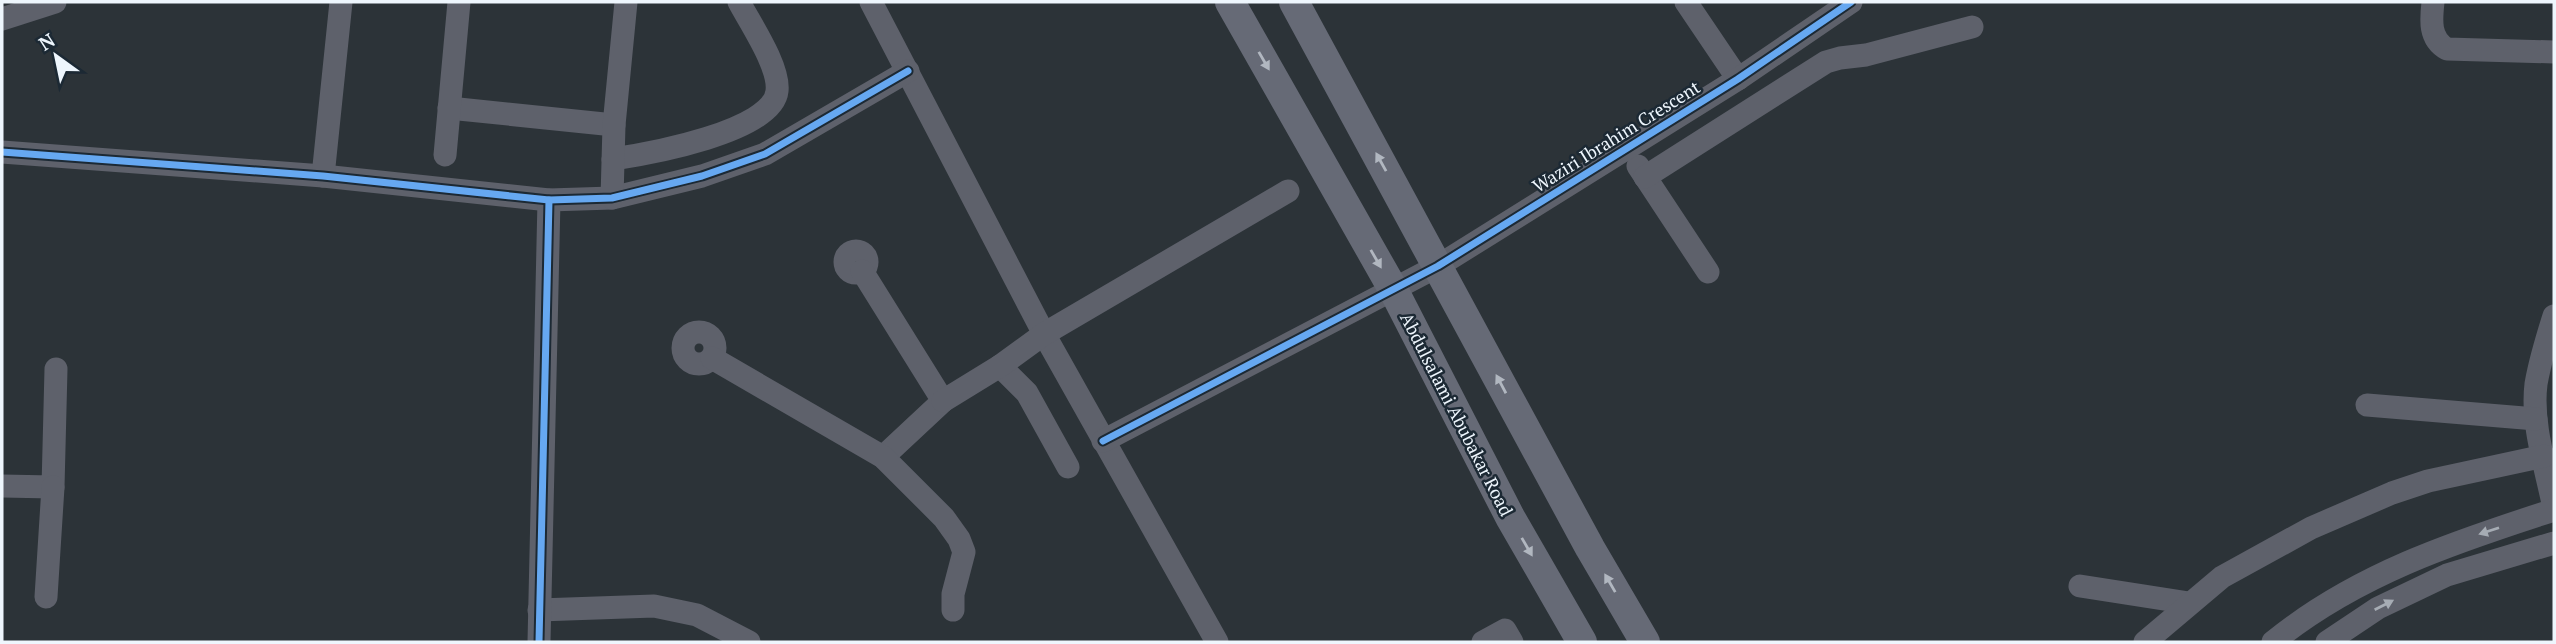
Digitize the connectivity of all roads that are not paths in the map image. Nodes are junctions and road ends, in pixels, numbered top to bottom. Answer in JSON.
{"nodes":[{"id":1,"x":55,"y":2,"type":"edge"},
{"id":2,"x":341,"y":2,"type":"edge"},
{"id":3,"x":459,"y":2,"type":"edge"},
{"id":4,"x":626,"y":2,"type":"edge"},
{"id":5,"x":739,"y":2,"type":"edge"},
{"id":6,"x":871,"y":2,"type":"edge"},
{"id":7,"x":1230,"y":2,"type":"edge"},
{"id":8,"x":1294,"y":2,"type":"edge"},
{"id":9,"x":1686,"y":2,"type":"edge"},
{"id":10,"x":1851,"y":2,"type":"edge"},
{"id":11,"x":2433,"y":2,"type":"edge"},
{"id":12,"x":2,"y":19,"type":"edge"},
{"id":13,"x":1972,"y":27,"type":"dead end"},
{"id":14,"x":2554,"y":52,"type":"edge"},
{"id":15,"x":908,"y":71,"type":"junction"},
{"id":16,"x":1738,"y":79,"type":"junction"},
{"id":17,"x":449,"y":108,"type":"junction"},
{"id":18,"x":614,"y":125,"type":"junction"},
{"id":19,"x":1626,"y":148,"type":"junction"},
{"id":20,"x":2,"y":152,"type":"edge"},
{"id":21,"x":445,"y":155,"type":"dead end"},
{"id":22,"x":613,"y":159,"type":"junction"},
{"id":23,"x":323,"y":176,"type":"junction"},
{"id":24,"x":1645,"y":177,"type":"junction"},
{"id":25,"x":1288,"y":191,"type":"dead end"},
{"id":26,"x":612,"y":198,"type":"junction"},
{"id":27,"x":549,"y":200,"type":"junction"},
{"id":28,"x":1438,"y":266,"type":"junction"},
{"id":29,"x":862,"y":271,"type":"dead end"},
{"id":30,"x":1707,"y":272,"type":"dead end"},
{"id":31,"x":1393,"y":289,"type":"junction"},
{"id":32,"x":2554,"y":316,"type":"edge"},
{"id":33,"x":1044,"y":334,"type":"junction"},
{"id":34,"x":712,"y":358,"type":"dead end"},
{"id":35,"x":1000,"y":366,"type":"junction"},
{"id":36,"x":56,"y":369,"type":"dead end"},
{"id":37,"x":943,"y":401,"type":"junction"},
{"id":38,"x":2367,"y":405,"type":"dead end"},
{"id":39,"x":2536,"y":419,"type":"junction"},
{"id":40,"x":1103,"y":441,"type":"junction"},
{"id":41,"x":2544,"y":456,"type":"junction"},
{"id":42,"x":883,"y":457,"type":"junction"},
{"id":43,"x":1069,"y":467,"type":"dead end"},
{"id":44,"x":2,"y":486,"type":"edge"},
{"id":45,"x":53,"y":486,"type":"junction"},
{"id":46,"x":2554,"y":509,"type":"edge"},
{"id":47,"x":2554,"y":543,"type":"edge"},
{"id":48,"x":2080,"y":586,"type":"dead end"},
{"id":49,"x":46,"y":597,"type":"dead end"},
{"id":50,"x":2189,"y":603,"type":"junction"},
{"id":51,"x":538,"y":610,"type":"junction"},
{"id":52,"x":954,"y":610,"type":"dead end"},
{"id":53,"x":539,"y":642,"type":"edge"},
{"id":54,"x":749,"y":642,"type":"edge"},
{"id":55,"x":1217,"y":642,"type":"edge"},
{"id":56,"x":1483,"y":642,"type":"edge"},
{"id":57,"x":1512,"y":642,"type":"edge"},
{"id":58,"x":1582,"y":642,"type":"edge"},
{"id":59,"x":1645,"y":642,"type":"edge"},
{"id":60,"x":2145,"y":642,"type":"edge"},
{"id":61,"x":2273,"y":642,"type":"edge"},
{"id":62,"x":2327,"y":642,"type":"edge"}],
"edges":[{"from":1,"to":12,"type":"street"},
{"from":2,"to":23,"type":"street"},
{"from":3,"to":17,"type":"street"},
{"from":4,"to":18,"type":"street"},
{"from":5,"to":22,"type":"street"},
{"from":6,"to":15,"type":"street"},
{"from":7,"to":31,"type":"main road","name":"Abdulsalami Abubakar Road","one_way":true},
{"from":28,"to":8,"type":"main road","one_way":true},
{"from":9,"to":16,"type":"street"},
{"from":10,"to":16,"type":"street","name":"Waziri Ibrahim Crescent"},
{"from":11,"to":14,"type":"street"},
{"from":13,"to":24,"type":"street"},
{"from":15,"to":26,"type":"street"},
{"from":15,"to":33,"type":"street"},
{"from":16,"to":19,"type":"street","name":"Waziri Ibrahim Crescent"},
{"from":17,"to":18,"type":"street"},
{"from":17,"to":21,"type":"street"},
{"from":18,"to":22,"type":"street"},
{"from":19,"to":24,"type":"street"},
{"from":19,"to":28,"type":"street","name":"Waziri Ibrahim Crescent"},
{"from":20,"to":23,"type":"street"},
{"from":22,"to":26,"type":"street"},
{"from":23,"to":27,"type":"street"},
{"from":24,"to":30,"type":"street"},
{"from":25,"to":33,"type":"street"},
{"from":26,"to":27,"type":"street"},
{"from":27,"to":51,"type":"street"},
{"from":28,"to":31,"type":"street","name":"Waziri Ibrahim Crescent"},
{"from":59,"to":28,"type":"main road","one_way":true},
{"from":29,"to":37,"type":"street"},
{"from":31,"to":40,"type":"street","name":"Waziri Ibrahim Crescent"},
{"from":31,"to":58,"type":"main road","name":"Abdulsalami Abubakar Road","one_way":true},
{"from":32,"to":39,"type":"street"},
{"from":33,"to":35,"type":"street"},
{"from":33,"to":40,"type":"street"},
{"from":34,"to":42,"type":"street"},
{"from":35,"to":37,"type":"street"},
{"from":35,"to":43,"type":"street"},
{"from":36,"to":45,"type":"street"},
{"from":37,"to":42,"type":"street"},
{"from":38,"to":39,"type":"street"},
{"from":39,"to":41,"type":"street"},
{"from":40,"to":55,"type":"street"},
{"from":41,"to":46,"type":"street"},
{"from":41,"to":50,"type":"street"},
{"from":42,"to":52,"type":"street"},
{"from":44,"to":45,"type":"street"},
{"from":45,"to":49,"type":"street"},
{"from":46,"to":61,"type":"street","one_way":true},
{"from":62,"to":47,"type":"street","one_way":true},
{"from":48,"to":50,"type":"street"},
{"from":50,"to":60,"type":"street"},
{"from":51,"to":53,"type":"street"},
{"from":51,"to":54,"type":"street"},
{"from":56,"to":57,"type":"street"}]}
